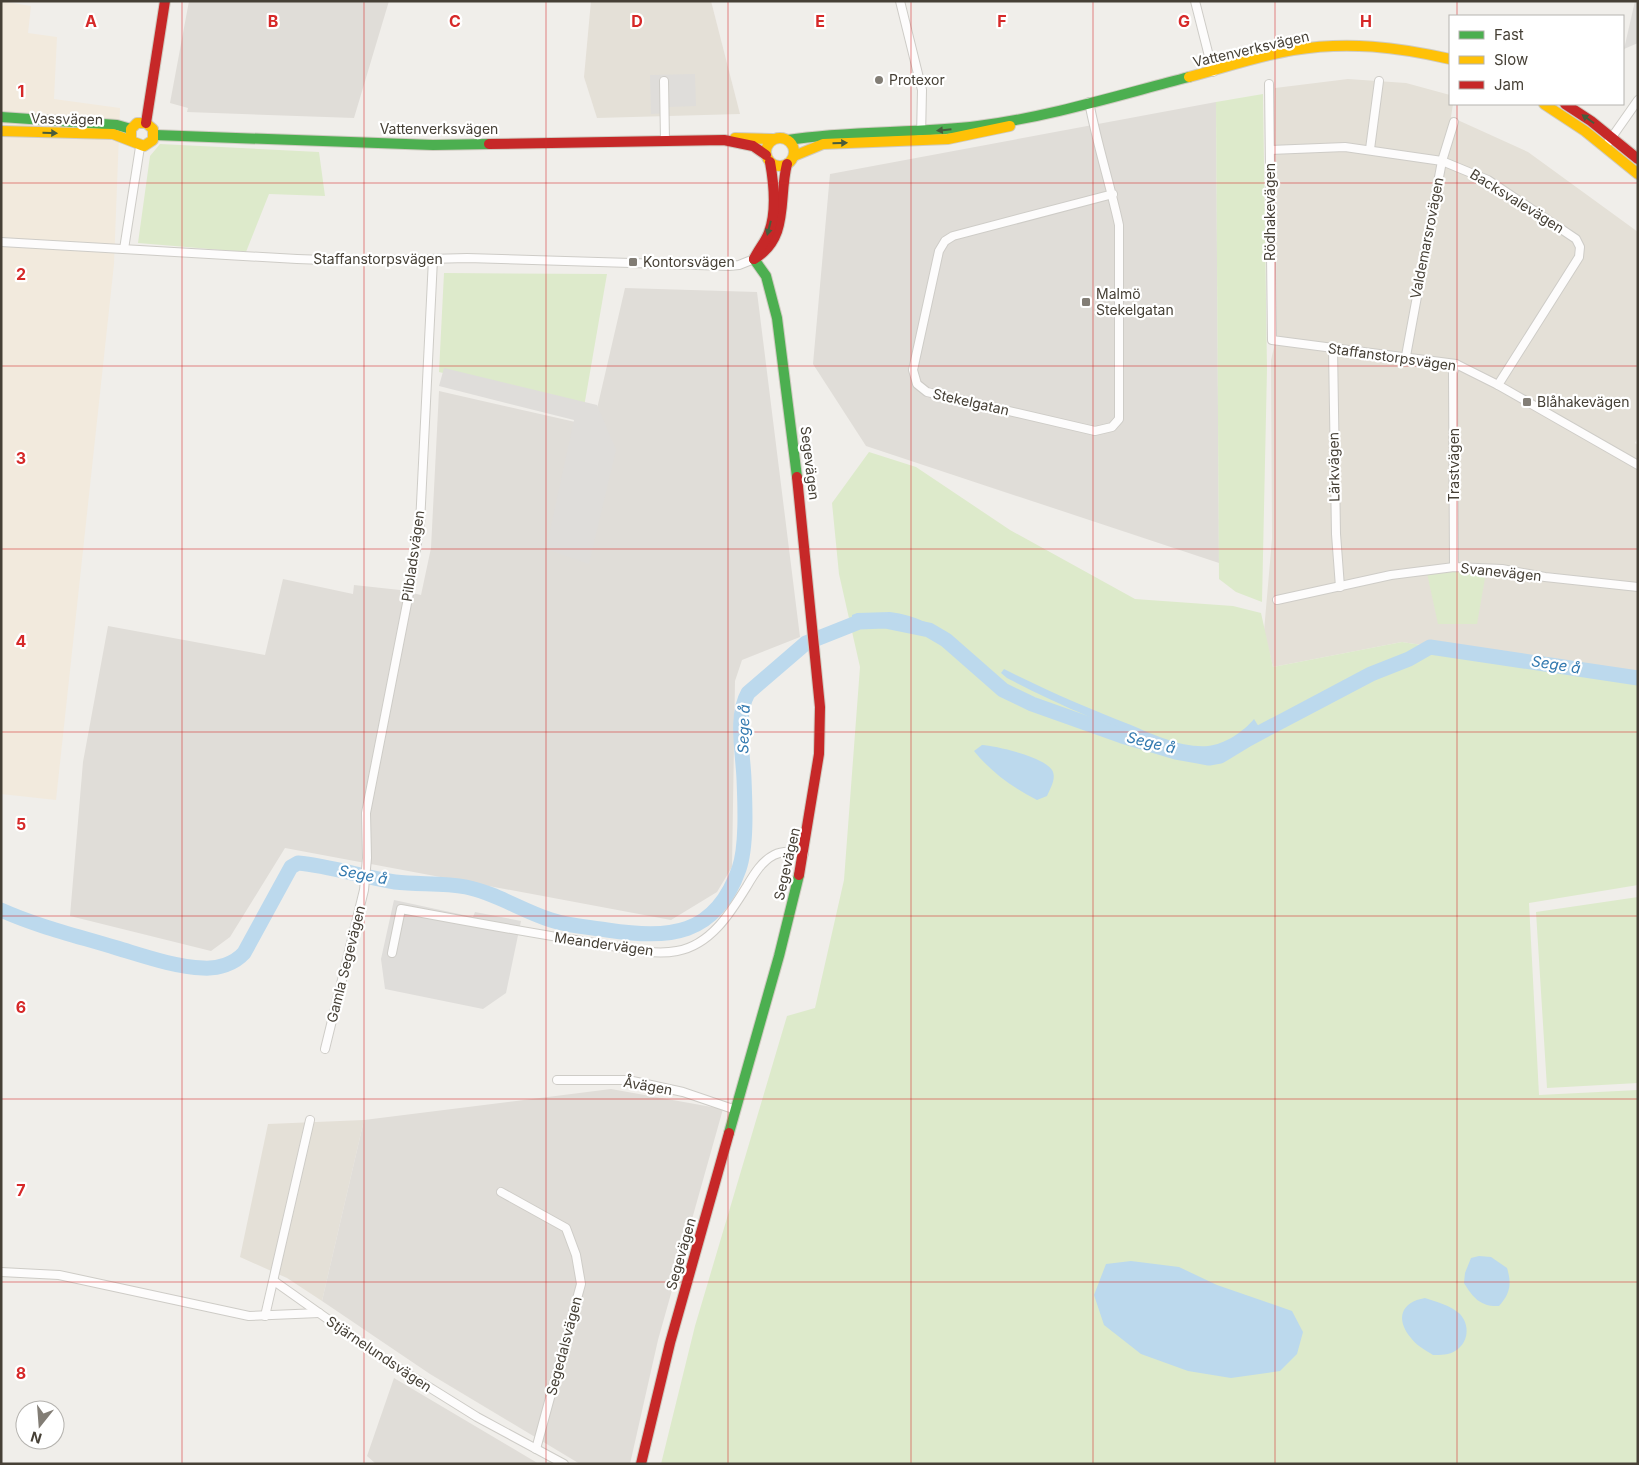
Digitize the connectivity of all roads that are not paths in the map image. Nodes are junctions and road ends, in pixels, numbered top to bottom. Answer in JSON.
{"nodes":[{"id":1,"x":165,"y":1,"type":"edge"},
{"id":2,"x":900,"y":1,"type":"edge"},
{"id":3,"x":1196,"y":1,"type":"edge"},
{"id":4,"x":1449,"y":58,"type":"edge"},
{"id":5,"x":1213,"y":72,"type":"junction"},
{"id":6,"x":664,"y":81,"type":"dead end"},
{"id":7,"x":1379,"y":81,"type":"dead end"},
{"id":8,"x":1269,"y":84,"type":"dead end"},
{"id":9,"x":1638,"y":100,"type":"edge"},
{"id":10,"x":1089,"y":102,"type":"junction"},
{"id":11,"x":1545,"y":105,"type":"edge"},
{"id":12,"x":1566,"y":105,"type":"edge"},
{"id":13,"x":1,"y":117,"type":"edge"},
{"id":14,"x":1454,"y":122,"type":"dead end"},
{"id":15,"x":146,"y":123,"type":"junction"},
{"id":16,"x":131,"y":129,"type":"junction"},
{"id":17,"x":1,"y":131,"type":"edge"},
{"id":18,"x":155,"y":135,"type":"junction"},
{"id":19,"x":921,"y":137,"type":"junction"},
{"id":20,"x":1612,"y":137,"type":"junction"},
{"id":21,"x":773,"y":139,"type":"junction"},
{"id":22,"x":724,"y":140,"type":"junction"},
{"id":23,"x":788,"y":140,"type":"junction"},
{"id":24,"x":665,"y":141,"type":"junction"},
{"id":25,"x":136,"y":144,"type":"junction"},
{"id":26,"x":1605,"y":147,"type":"junction"},
{"id":27,"x":1370,"y":149,"type":"junction"},
{"id":28,"x":1270,"y":150,"type":"junction"},
{"id":29,"x":794,"y":156,"type":"junction"},
{"id":30,"x":768,"y":159,"type":"junction"},
{"id":31,"x":1638,"y":159,"type":"edge"},
{"id":32,"x":1442,"y":161,"type":"junction"},
{"id":33,"x":786,"y":164,"type":"junction"},
{"id":34,"x":1638,"y":174,"type":"edge"},
{"id":35,"x":1113,"y":194,"type":"junction"},
{"id":36,"x":1,"y":242,"type":"edge"},
{"id":37,"x":124,"y":249,"type":"junction"},
{"id":38,"x":433,"y":259,"type":"junction"},
{"id":39,"x":754,"y":259,"type":"junction"},
{"id":40,"x":1272,"y":340,"type":"joint"},
{"id":41,"x":1333,"y":348,"type":"junction"},
{"id":42,"x":1406,"y":356,"type":"junction"},
{"id":43,"x":1456,"y":364,"type":"junction"},
{"id":44,"x":1498,"y":385,"type":"junction"},
{"id":45,"x":1638,"y":465,"type":"edge"},
{"id":46,"x":1454,"y":567,"type":"junction"},
{"id":47,"x":1340,"y":587,"type":"junction"},
{"id":48,"x":1638,"y":587,"type":"edge"},
{"id":49,"x":1277,"y":600,"type":"dead end"},
{"id":50,"x":367,"y":850,"type":"joint"},
{"id":51,"x":804,"y":854,"type":"junction"},
{"id":52,"x":392,"y":952,"type":"dead end"},
{"id":53,"x":325,"y":1049,"type":"dead end"},
{"id":54,"x":557,"y":1080,"type":"dead end"},
{"id":55,"x":736,"y":1110,"type":"junction"},
{"id":56,"x":310,"y":1120,"type":"dead end"},
{"id":57,"x":501,"y":1192,"type":"dead end"},
{"id":58,"x":1,"y":1272,"type":"edge"},
{"id":59,"x":274,"y":1281,"type":"junction"},
{"id":60,"x":319,"y":1313,"type":"junction"},
{"id":61,"x":265,"y":1316,"type":"junction"},
{"id":62,"x":536,"y":1449,"type":"junction"},
{"id":63,"x":564,"y":1464,"type":"edge"},
{"id":64,"x":641,"y":1464,"type":"edge"}],
"edges":[{"from":1,"to":15,"type":"street"},
{"from":2,"to":19,"type":"street"},
{"from":3,"to":5,"type":"street"},
{"from":4,"to":5,"type":"street","name":"Vattenverksvägen"},
{"from":5,"to":10,"type":"street","name":"Vattenverksvägen"},
{"from":6,"to":24,"type":"street"},
{"from":7,"to":27,"type":"street"},
{"from":8,"to":28,"type":"street","name":"Rödhakevägen"},
{"from":9,"to":20,"type":"street"},
{"from":10,"to":19,"type":"street","name":"Vattenverksvägen"},
{"from":10,"to":35,"type":"street","name":"Stekelgatan"},
{"from":11,"to":26,"type":"street"},
{"from":20,"to":12,"type":"street","one_way":true},
{"from":13,"to":16,"type":"street","name":"Vassvägen"},
{"from":14,"to":32,"type":"street","name":"Valdemarsrovägen"},
{"from":15,"to":16,"type":"street"},
{"from":15,"to":18,"type":"street"},
{"from":16,"to":25,"type":"street"},
{"from":17,"to":25,"type":"street","name":"Vassvägen","one_way":true},
{"from":18,"to":24,"type":"street","name":"Vattenverksvägen"},
{"from":18,"to":25,"type":"street"},
{"from":19,"to":23,"type":"street","name":"Vattenverksvägen"},
{"from":29,"to":19,"type":"street","name":"Vattenverksvägen","one_way":true},
{"from":20,"to":26,"type":"street"},
{"from":20,"to":31,"type":"street"},
{"from":21,"to":22,"type":"street","name":"Vattenverksvägen"},
{"from":21,"to":23,"type":"street"},
{"from":21,"to":30,"type":"street"},
{"from":22,"to":24,"type":"street","name":"Vattenverksvägen"},
{"from":22,"to":30,"type":"street","name":"Vattenverksvägen"},
{"from":23,"to":29,"type":"street"},
{"from":25,"to":37,"type":"street"},
{"from":26,"to":34,"type":"street"},
{"from":27,"to":28,"type":"street","name":"Backsvalevägen"},
{"from":27,"to":32,"type":"street","name":"Backsvalevägen"},
{"from":28,"to":40,"type":"street","name":"Rödhakevägen"},
{"from":29,"to":33,"type":"street"},
{"from":30,"to":33,"type":"street"},
{"from":30,"to":39,"type":"street","one_way":true},
{"from":32,"to":42,"type":"street","name":"Valdemarsrovägen"},
{"from":32,"to":44,"type":"street","name":"Backsvalevägen"},
{"from":33,"to":39,"type":"street"},
{"from":35,"to":35,"type":"street","name":"Stekelgatan"},
{"from":36,"to":37,"type":"street","name":"Staffanstorpsvägen"},
{"from":37,"to":38,"type":"street","name":"Staffanstorpsvägen"},
{"from":38,"to":39,"type":"street","name":"Staffanstorpsvägen"},
{"from":38,"to":50,"type":"street","name":"Pilbladsvägen"},
{"from":39,"to":51,"type":"street","name":"Segevägen"},
{"from":40,"to":41,"type":"street","name":"Staffanstorpsvägen"},
{"from":41,"to":42,"type":"street","name":"Staffanstorpsvägen"},
{"from":41,"to":47,"type":"street","name":"Lärkvägen"},
{"from":42,"to":43,"type":"street","name":"Staffanstorpsvägen"},
{"from":43,"to":44,"type":"street","name":"Staffanstorpsvägen"},
{"from":43,"to":46,"type":"street","name":"Trastvägen"},
{"from":44,"to":45,"type":"street","name":"Staffanstorpsvägen"},
{"from":46,"to":47,"type":"street","name":"Svanevägen"},
{"from":46,"to":48,"type":"street","name":"Svanevägen"},
{"from":47,"to":49,"type":"street","name":"Svanevägen"},
{"from":50,"to":53,"type":"street","name":"Gamla Segevägen"},
{"from":51,"to":52,"type":"street","name":"Meandervägen"},
{"from":51,"to":55,"type":"street","name":"Segevägen"},
{"from":54,"to":55,"type":"street","name":"Åvägen"},
{"from":55,"to":64,"type":"street","name":"Segevägen"},
{"from":56,"to":59,"type":"street"},
{"from":57,"to":62,"type":"street","name":"Segedalsvägen"},
{"from":58,"to":61,"type":"street","name":"Stjärnelundsvägen"},
{"from":59,"to":60,"type":"street"},
{"from":59,"to":61,"type":"street"},
{"from":60,"to":61,"type":"street","name":"Stjärnelundsvägen"},
{"from":60,"to":62,"type":"street","name":"Stjärnelundsvägen"},
{"from":62,"to":63,"type":"street","name":"Stjärnelundsvägen"}]}
